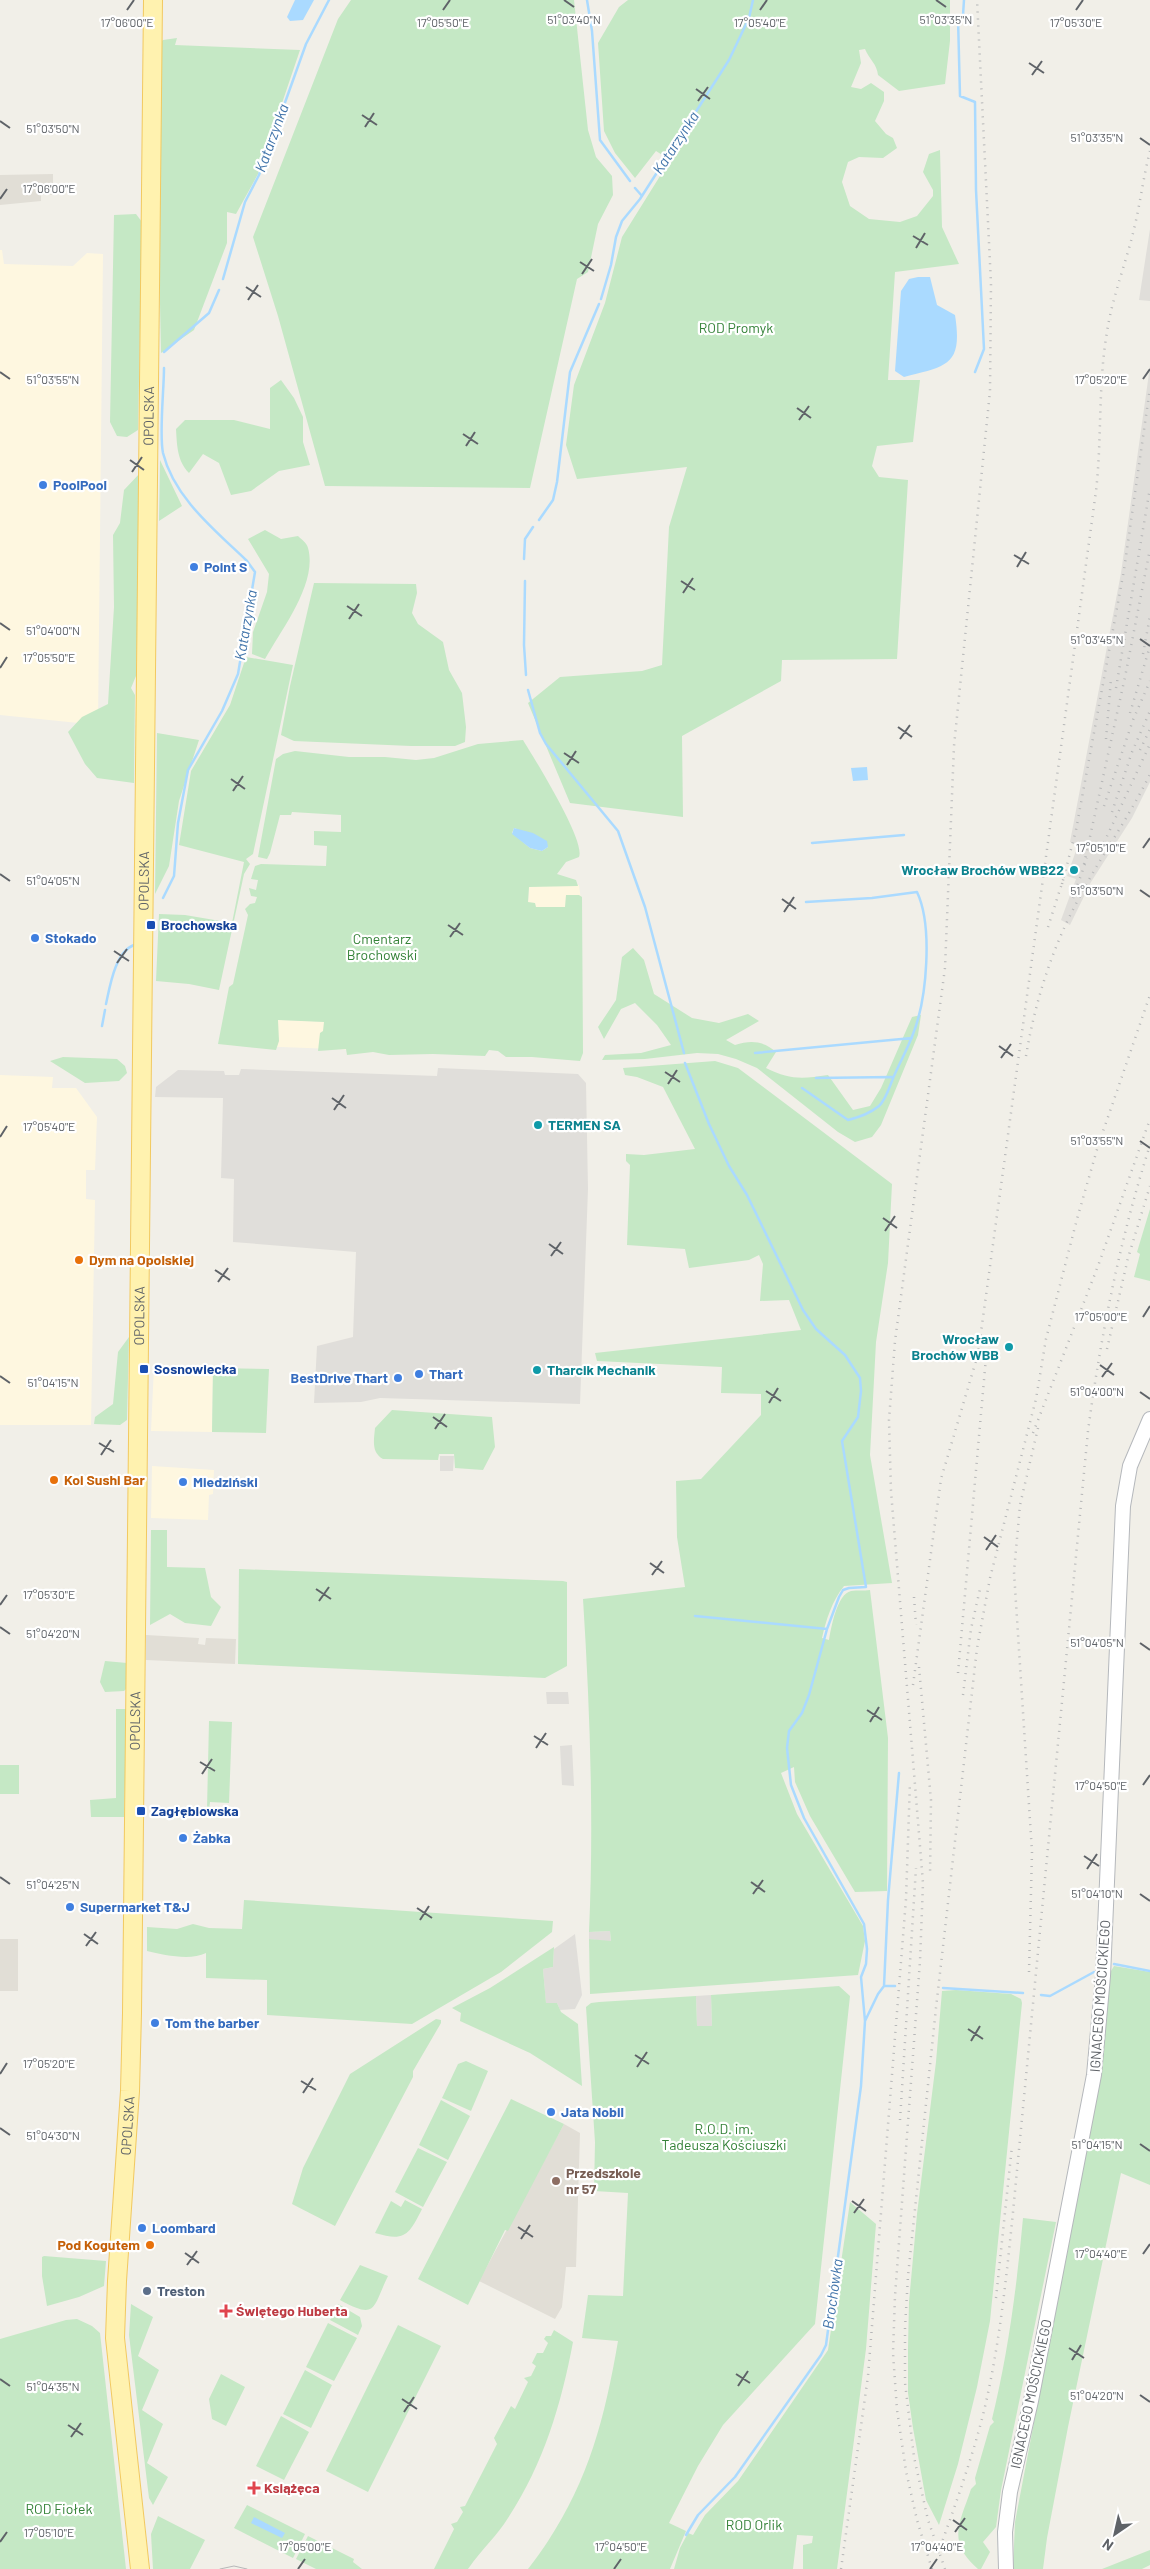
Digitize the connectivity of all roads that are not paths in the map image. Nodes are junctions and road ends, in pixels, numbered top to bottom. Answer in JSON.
{"nodes":[{"id":1,"x":152,"y":0,"type":"edge"},
{"id":2,"x":1150,"y":1419,"type":"edge"},
{"id":3,"x":140,"y":2569,"type":"edge"},
{"id":4,"x":1006,"y":2569,"type":"edge"}],
"edges":[{"from":1,"to":3,"type":"main road","name":"OPOLSKA"},
{"from":2,"to":4,"type":"street","name":"IGNACEGO MOŚCICKIEGO"}]}
